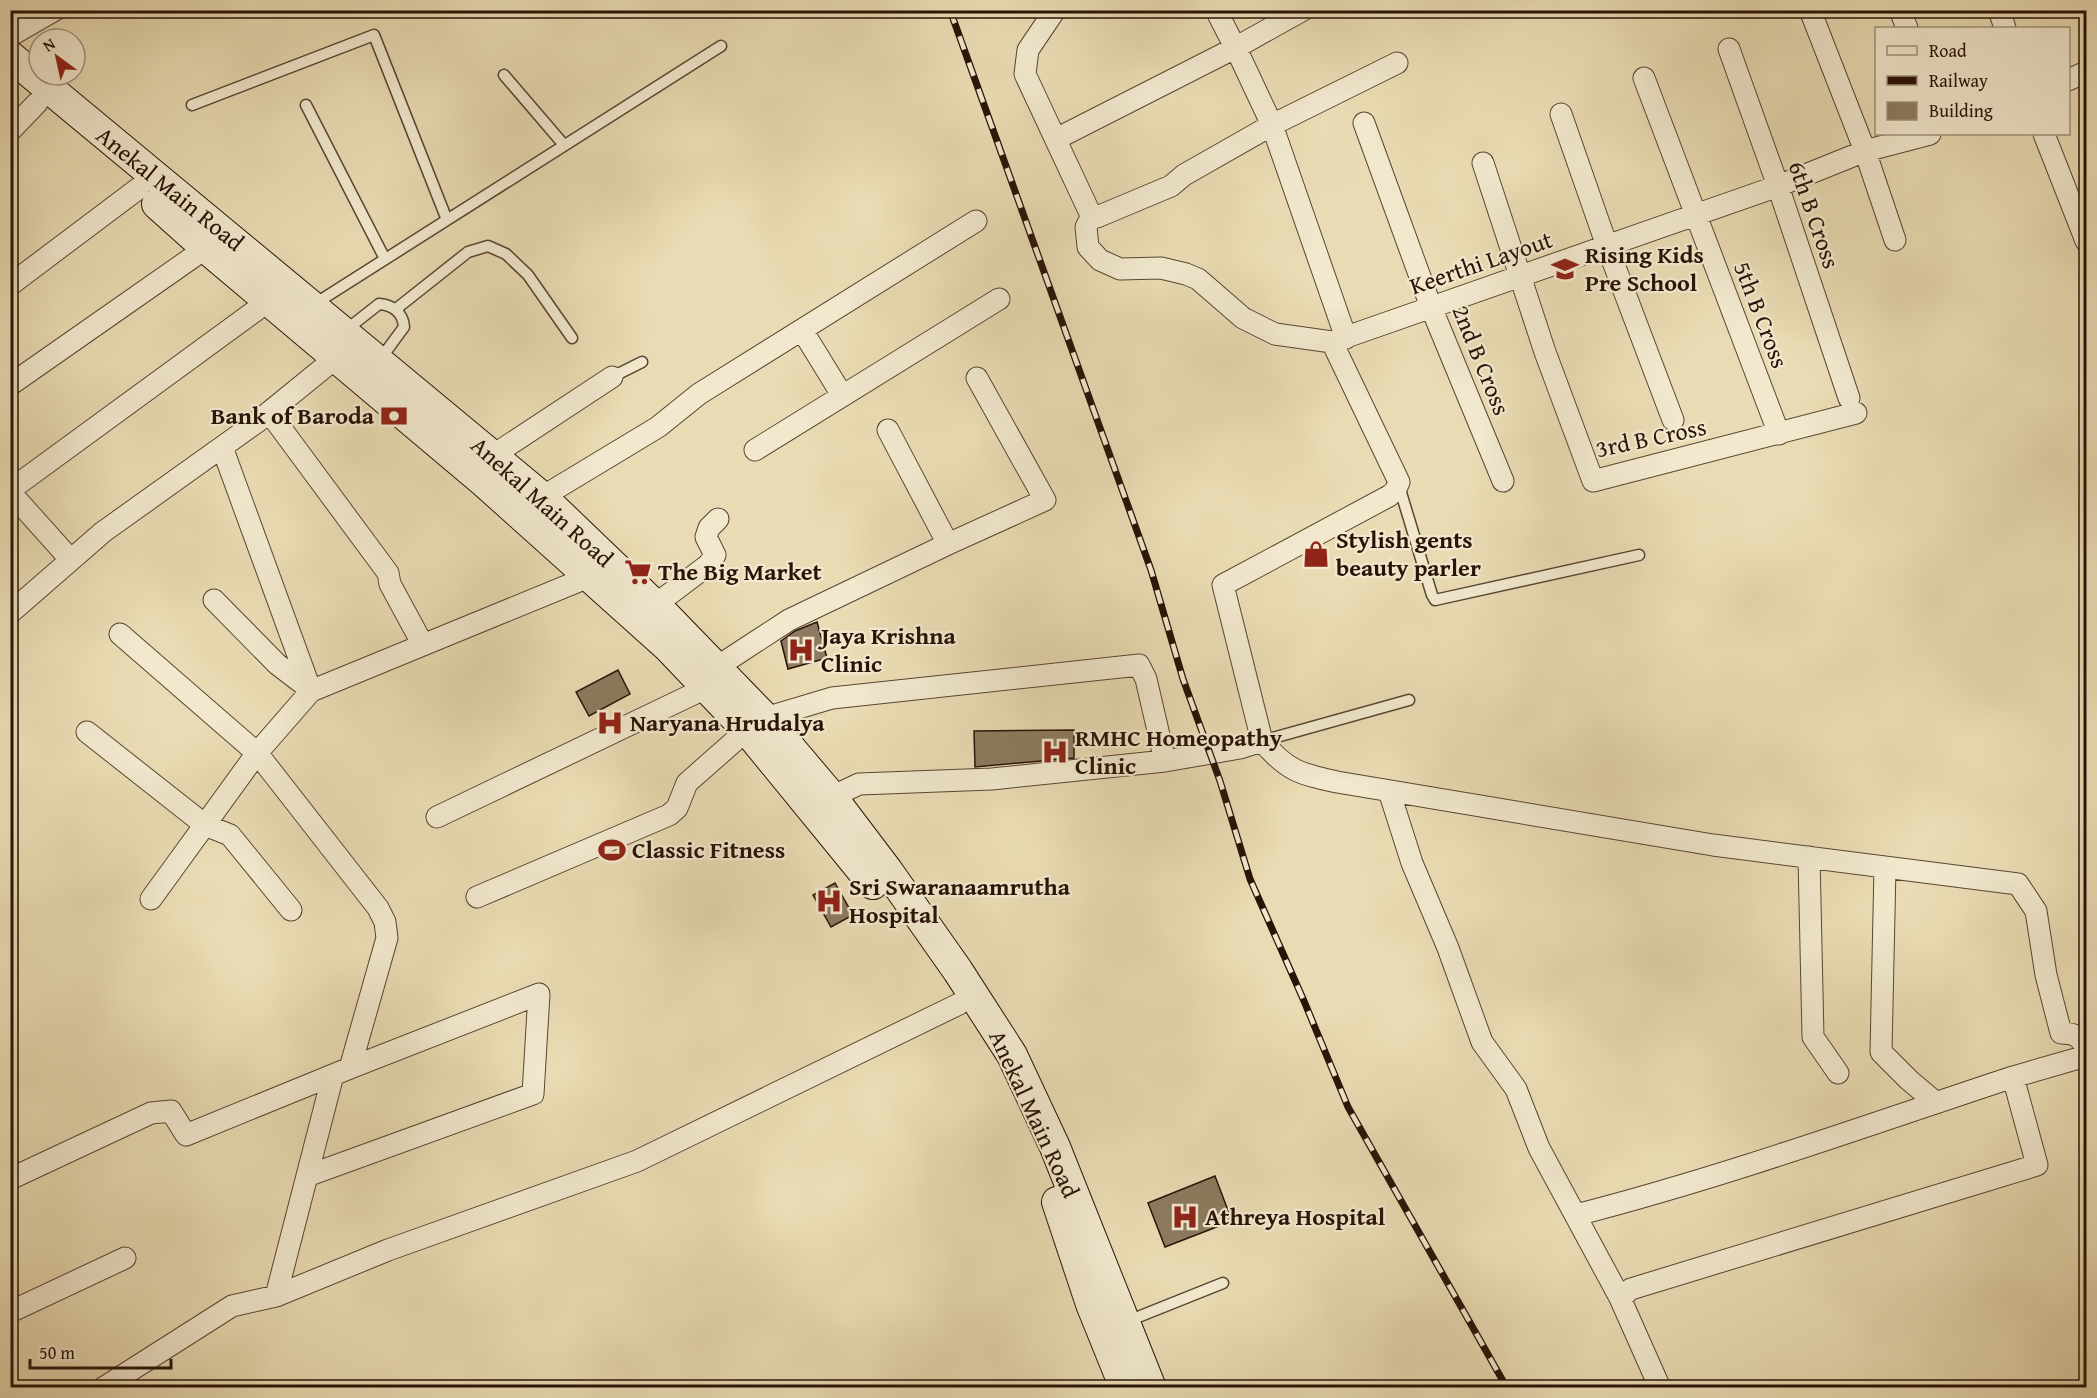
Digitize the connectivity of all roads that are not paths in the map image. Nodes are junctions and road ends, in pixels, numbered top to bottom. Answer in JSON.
{"nodes":[{"id":1,"x":55,"y":10,"type":"edge"},
{"id":2,"x":1055,"y":10,"type":"edge"},
{"id":3,"x":1216,"y":10,"type":"edge"},
{"id":4,"x":1303,"y":10,"type":"edge"},
{"id":5,"x":1810,"y":10,"type":"edge"},
{"id":6,"x":1900,"y":10,"type":"edge"},
{"id":7,"x":1999,"y":10,"type":"edge"},
{"id":8,"x":1907,"y":27,"type":"edge"},
{"id":9,"x":2005,"y":27,"type":"edge"},
{"id":10,"x":10,"y":36,"type":"edge"},
{"id":11,"x":721,"y":46,"type":"dead end"},
{"id":12,"x":1236,"y":48,"type":"junction"},
{"id":13,"x":1729,"y":49,"type":"dead end"},
{"id":14,"x":10,"y":56,"type":"edge"},
{"id":15,"x":1397,"y":63,"type":"dead end"},
{"id":16,"x":2086,"y":72,"type":"edge"},
{"id":17,"x":504,"y":75,"type":"dead end"},
{"id":18,"x":1644,"y":78,"type":"dead end"},
{"id":19,"x":2070,"y":79,"type":"edge"},
{"id":20,"x":10,"y":81,"type":"edge"},
{"id":21,"x":37,"y":103,"type":"junction"},
{"id":22,"x":192,"y":105,"type":"dead end"},
{"id":23,"x":306,"y":105,"type":"dead end"},
{"id":24,"x":1561,"y":114,"type":"dead end"},
{"id":25,"x":1364,"y":123,"type":"dead end"},
{"id":26,"x":1272,"y":125,"type":"junction"},
{"id":27,"x":10,"y":131,"type":"edge"},
{"id":28,"x":1926,"y":135,"type":"edge"},
{"id":29,"x":2044,"y":135,"type":"edge"},
{"id":30,"x":1056,"y":140,"type":"junction"},
{"id":31,"x":564,"y":145,"type":"junction"},
{"id":32,"x":1864,"y":151,"type":"junction"},
{"id":33,"x":1483,"y":163,"type":"dead end"},
{"id":34,"x":1778,"y":186,"type":"junction"},
{"id":35,"x":139,"y":188,"type":"junction"},
{"id":36,"x":1696,"y":215,"type":"junction"},
{"id":37,"x":1092,"y":216,"type":"junction"},
{"id":38,"x":447,"y":220,"type":"junction"},
{"id":39,"x":976,"y":221,"type":"dead end"},
{"id":40,"x":1895,"y":240,"type":"dead end"},
{"id":41,"x":2086,"y":241,"type":"edge"},
{"id":42,"x":1607,"y":246,"type":"junction"},
{"id":43,"x":206,"y":248,"type":"junction"},
{"id":44,"x":385,"y":259,"type":"junction"},
{"id":45,"x":1520,"y":278,"type":"junction"},
{"id":46,"x":10,"y":285,"type":"edge"},
{"id":47,"x":270,"y":300,"type":"junction"},
{"id":48,"x":999,"y":300,"type":"dead end"},
{"id":49,"x":1431,"y":307,"type":"junction"},
{"id":50,"x":396,"y":309,"type":"junction"},
{"id":51,"x":303,"y":313,"type":"junction"},
{"id":52,"x":802,"y":330,"type":"junction"},
{"id":53,"x":572,"y":338,"type":"dead end"},
{"id":54,"x":1339,"y":340,"type":"junction"},
{"id":55,"x":340,"y":345,"type":"junction"},
{"id":56,"x":378,"y":361,"type":"junction"},
{"id":57,"x":642,"y":362,"type":"dead end"},
{"id":58,"x":612,"y":377,"type":"joint"},
{"id":59,"x":977,"y":378,"type":"dead end"},
{"id":60,"x":10,"y":386,"type":"edge"},
{"id":61,"x":842,"y":395,"type":"junction"},
{"id":62,"x":1852,"y":406,"type":"joint"},
{"id":63,"x":269,"y":412,"type":"junction"},
{"id":64,"x":1673,"y":420,"type":"dead end"},
{"id":65,"x":888,"y":429,"type":"dead end"},
{"id":66,"x":1779,"y":434,"type":"junction"},
{"id":67,"x":222,"y":447,"type":"junction"},
{"id":68,"x":755,"y":450,"type":"dead end"},
{"id":69,"x":483,"y":464,"type":"junction"},
{"id":70,"x":1503,"y":481,"type":"dead end"},
{"id":71,"x":1394,"y":489,"type":"junction"},
{"id":72,"x":10,"y":491,"type":"edge"},
{"id":73,"x":542,"y":497,"type":"junction"},
{"id":74,"x":718,"y":519,"type":"dead end"},
{"id":75,"x":948,"y":544,"type":"junction"},
{"id":76,"x":1639,"y":555,"type":"dead end"},
{"id":77,"x":70,"y":560,"type":"junction"},
{"id":78,"x":591,"y":576,"type":"junction"},
{"id":79,"x":214,"y":600,"type":"dead end"},
{"id":80,"x":655,"y":605,"type":"junction"},
{"id":81,"x":10,"y":614,"type":"edge"},
{"id":82,"x":120,"y":634,"type":"dead end"},
{"id":83,"x":423,"y":645,"type":"junction"},
{"id":84,"x":711,"y":678,"type":"junction"},
{"id":85,"x":311,"y":691,"type":"junction"},
{"id":86,"x":1409,"y":700,"type":"dead end"},
{"id":87,"x":756,"y":724,"type":"junction"},
{"id":88,"x":87,"y":732,"type":"dead end"},
{"id":89,"x":1262,"y":741,"type":"junction"},
{"id":90,"x":257,"y":753,"type":"junction"},
{"id":91,"x":1165,"y":761,"type":"junction"},
{"id":92,"x":1389,"y":791,"type":"junction"},
{"id":93,"x":821,"y":802,"type":"junction"},
{"id":94,"x":436,"y":817,"type":"dead end"},
{"id":95,"x":205,"y":825,"type":"junction"},
{"id":96,"x":1809,"y":857,"type":"junction"},
{"id":97,"x":1885,"y":867,"type":"junction"},
{"id":98,"x":477,"y":897,"type":"dead end"},
{"id":99,"x":151,"y":899,"type":"dead end"},
{"id":100,"x":291,"y":910,"type":"dead end"},
{"id":101,"x":959,"y":1004,"type":"junction"},
{"id":102,"x":2086,"y":1050,"type":"edge"},
{"id":103,"x":2086,"y":1056,"type":"edge"},
{"id":104,"x":342,"y":1071,"type":"junction"},
{"id":105,"x":1838,"y":1073,"type":"dead end"},
{"id":106,"x":2013,"y":1077,"type":"junction"},
{"id":107,"x":1935,"y":1102,"type":"junction"},
{"id":108,"x":307,"y":1176,"type":"junction"},
{"id":109,"x":10,"y":1179,"type":"edge"},
{"id":110,"x":1576,"y":1215,"type":"junction"},
{"id":111,"x":126,"y":1258,"type":"dead end"},
{"id":112,"x":1222,"y":1283,"type":"dead end"},
{"id":113,"x":276,"y":1296,"type":"junction"},
{"id":114,"x":1620,"y":1298,"type":"junction"},
{"id":115,"x":10,"y":1312,"type":"edge"},
{"id":116,"x":1125,"y":1323,"type":"junction"},
{"id":117,"x":103,"y":1388,"type":"edge"},
{"id":118,"x":1125,"y":1388,"type":"edge"},
{"id":119,"x":1151,"y":1388,"type":"edge"},
{"id":120,"x":1660,"y":1388,"type":"edge"}],
"edges":[{"from":1,"to":10,"type":"street"},
{"from":2,"to":30,"type":"street"},
{"from":3,"to":12,"type":"street"},
{"from":4,"to":12,"type":"street"},
{"from":5,"to":32,"type":"street"},
{"from":6,"to":8,"type":"street"},
{"from":7,"to":9,"type":"street"},
{"from":11,"to":31,"type":"lane"},
{"from":12,"to":26,"type":"street"},
{"from":12,"to":30,"type":"street"},
{"from":13,"to":34,"type":"street","name":"6th B Cross"},
{"from":14,"to":51,"type":"main road","name":"Anekal Main Road"},
{"from":15,"to":26,"type":"street"},
{"from":16,"to":19,"type":"street"},
{"from":17,"to":31,"type":"lane"},
{"from":18,"to":36,"type":"street","name":"5th B Cross"},
{"from":20,"to":21,"type":"main road"},
{"from":21,"to":27,"type":"street"},
{"from":21,"to":35,"type":"main road"},
{"from":22,"to":38,"type":"lane"},
{"from":23,"to":44,"type":"lane"},
{"from":24,"to":42,"type":"street"},
{"from":25,"to":49,"type":"street","name":"2nd B Cross"},
{"from":26,"to":37,"type":"street"},
{"from":26,"to":54,"type":"street"},
{"from":28,"to":32,"type":"street","name":"Keerthi Layout"},
{"from":29,"to":41,"type":"street"},
{"from":30,"to":37,"type":"street"},
{"from":31,"to":38,"type":"lane"},
{"from":32,"to":34,"type":"street","name":"Keerthi Layout"},
{"from":32,"to":40,"type":"street"},
{"from":33,"to":45,"type":"street"},
{"from":34,"to":36,"type":"street","name":"Keerthi Layout"},
{"from":34,"to":62,"type":"street","name":"6th B Cross"},
{"from":35,"to":43,"type":"main road"},
{"from":35,"to":46,"type":"street"},
{"from":36,"to":42,"type":"street","name":"Keerthi Layout"},
{"from":36,"to":66,"type":"street","name":"5th B Cross"},
{"from":37,"to":54,"type":"street"},
{"from":38,"to":44,"type":"lane"},
{"from":39,"to":52,"type":"street"},
{"from":42,"to":45,"type":"street","name":"Keerthi Layout"},
{"from":42,"to":64,"type":"street"},
{"from":43,"to":47,"type":"main road"},
{"from":43,"to":60,"type":"street"},
{"from":44,"to":51,"type":"lane"},
{"from":45,"to":49,"type":"street","name":"Keerthi Layout"},
{"from":45,"to":66,"type":"street","name":"3rd B Cross"},
{"from":47,"to":51,"type":"main road"},
{"from":47,"to":72,"type":"street"},
{"from":48,"to":61,"type":"street"},
{"from":49,"to":54,"type":"street","name":"Keerthi Layout"},
{"from":49,"to":70,"type":"street","name":"2nd B Cross"},
{"from":50,"to":53,"type":"lane"},
{"from":50,"to":55,"type":"lane"},
{"from":50,"to":56,"type":"lane"},
{"from":51,"to":55,"type":"main road","name":"Anekal Main Road"},
{"from":52,"to":61,"type":"street"},
{"from":52,"to":73,"type":"street"},
{"from":54,"to":71,"type":"street"},
{"from":55,"to":56,"type":"main road","name":"Anekal Main Road"},
{"from":55,"to":63,"type":"street"},
{"from":55,"to":69,"type":"main road"},
{"from":56,"to":69,"type":"main road","name":"Anekal Main Road"},
{"from":57,"to":58,"type":"lane"},
{"from":58,"to":69,"type":"street"},
{"from":59,"to":75,"type":"street"},
{"from":61,"to":68,"type":"street"},
{"from":62,"to":66,"type":"street","name":"3rd B Cross"},
{"from":63,"to":67,"type":"street"},
{"from":63,"to":83,"type":"street"},
{"from":65,"to":75,"type":"street"},
{"from":67,"to":77,"type":"street"},
{"from":67,"to":85,"type":"street"},
{"from":69,"to":73,"type":"main road","name":"Anekal Main Road"},
{"from":69,"to":78,"type":"main road"},
{"from":71,"to":76,"type":"lane"},
{"from":71,"to":89,"type":"street"},
{"from":72,"to":77,"type":"street"},
{"from":73,"to":80,"type":"main road","name":"Anekal Main Road"},
{"from":74,"to":80,"type":"street"},
{"from":75,"to":84,"type":"street"},
{"from":77,"to":81,"type":"street"},
{"from":78,"to":83,"type":"street"},
{"from":78,"to":84,"type":"main road"},
{"from":79,"to":85,"type":"street"},
{"from":80,"to":84,"type":"main road","name":"Anekal Main Road"},
{"from":82,"to":90,"type":"street"},
{"from":83,"to":85,"type":"street"},
{"from":84,"to":87,"type":"main road","name":"Anekal Main Road"},
{"from":84,"to":94,"type":"street"},
{"from":85,"to":90,"type":"street"},
{"from":86,"to":89,"type":"lane"},
{"from":87,"to":91,"type":"street"},
{"from":87,"to":93,"type":"main road","name":"Anekal Main Road"},
{"from":87,"to":98,"type":"street"},
{"from":88,"to":95,"type":"street"},
{"from":89,"to":91,"type":"street"},
{"from":89,"to":92,"type":"street"},
{"from":90,"to":95,"type":"street"},
{"from":90,"to":104,"type":"street"},
{"from":91,"to":93,"type":"street"},
{"from":92,"to":96,"type":"street"},
{"from":92,"to":110,"type":"street"},
{"from":93,"to":101,"type":"main road"},
{"from":93,"to":116,"type":"main road","name":"Anekal Main Road"},
{"from":95,"to":99,"type":"street"},
{"from":95,"to":100,"type":"street"},
{"from":96,"to":97,"type":"street"},
{"from":96,"to":105,"type":"street"},
{"from":97,"to":102,"type":"street"},
{"from":97,"to":107,"type":"street"},
{"from":101,"to":113,"type":"street"},
{"from":101,"to":118,"type":"main road"},
{"from":103,"to":106,"type":"street"},
{"from":104,"to":108,"type":"street"},
{"from":104,"to":108,"type":"street"},
{"from":104,"to":109,"type":"street"},
{"from":106,"to":107,"type":"street"},
{"from":106,"to":114,"type":"street"},
{"from":107,"to":110,"type":"street"},
{"from":108,"to":113,"type":"street"},
{"from":110,"to":114,"type":"street"},
{"from":111,"to":115,"type":"street"},
{"from":112,"to":116,"type":"lane"},
{"from":113,"to":117,"type":"street"},
{"from":114,"to":120,"type":"street"},
{"from":116,"to":119,"type":"main road","name":"Anekal Main Road"}]}
